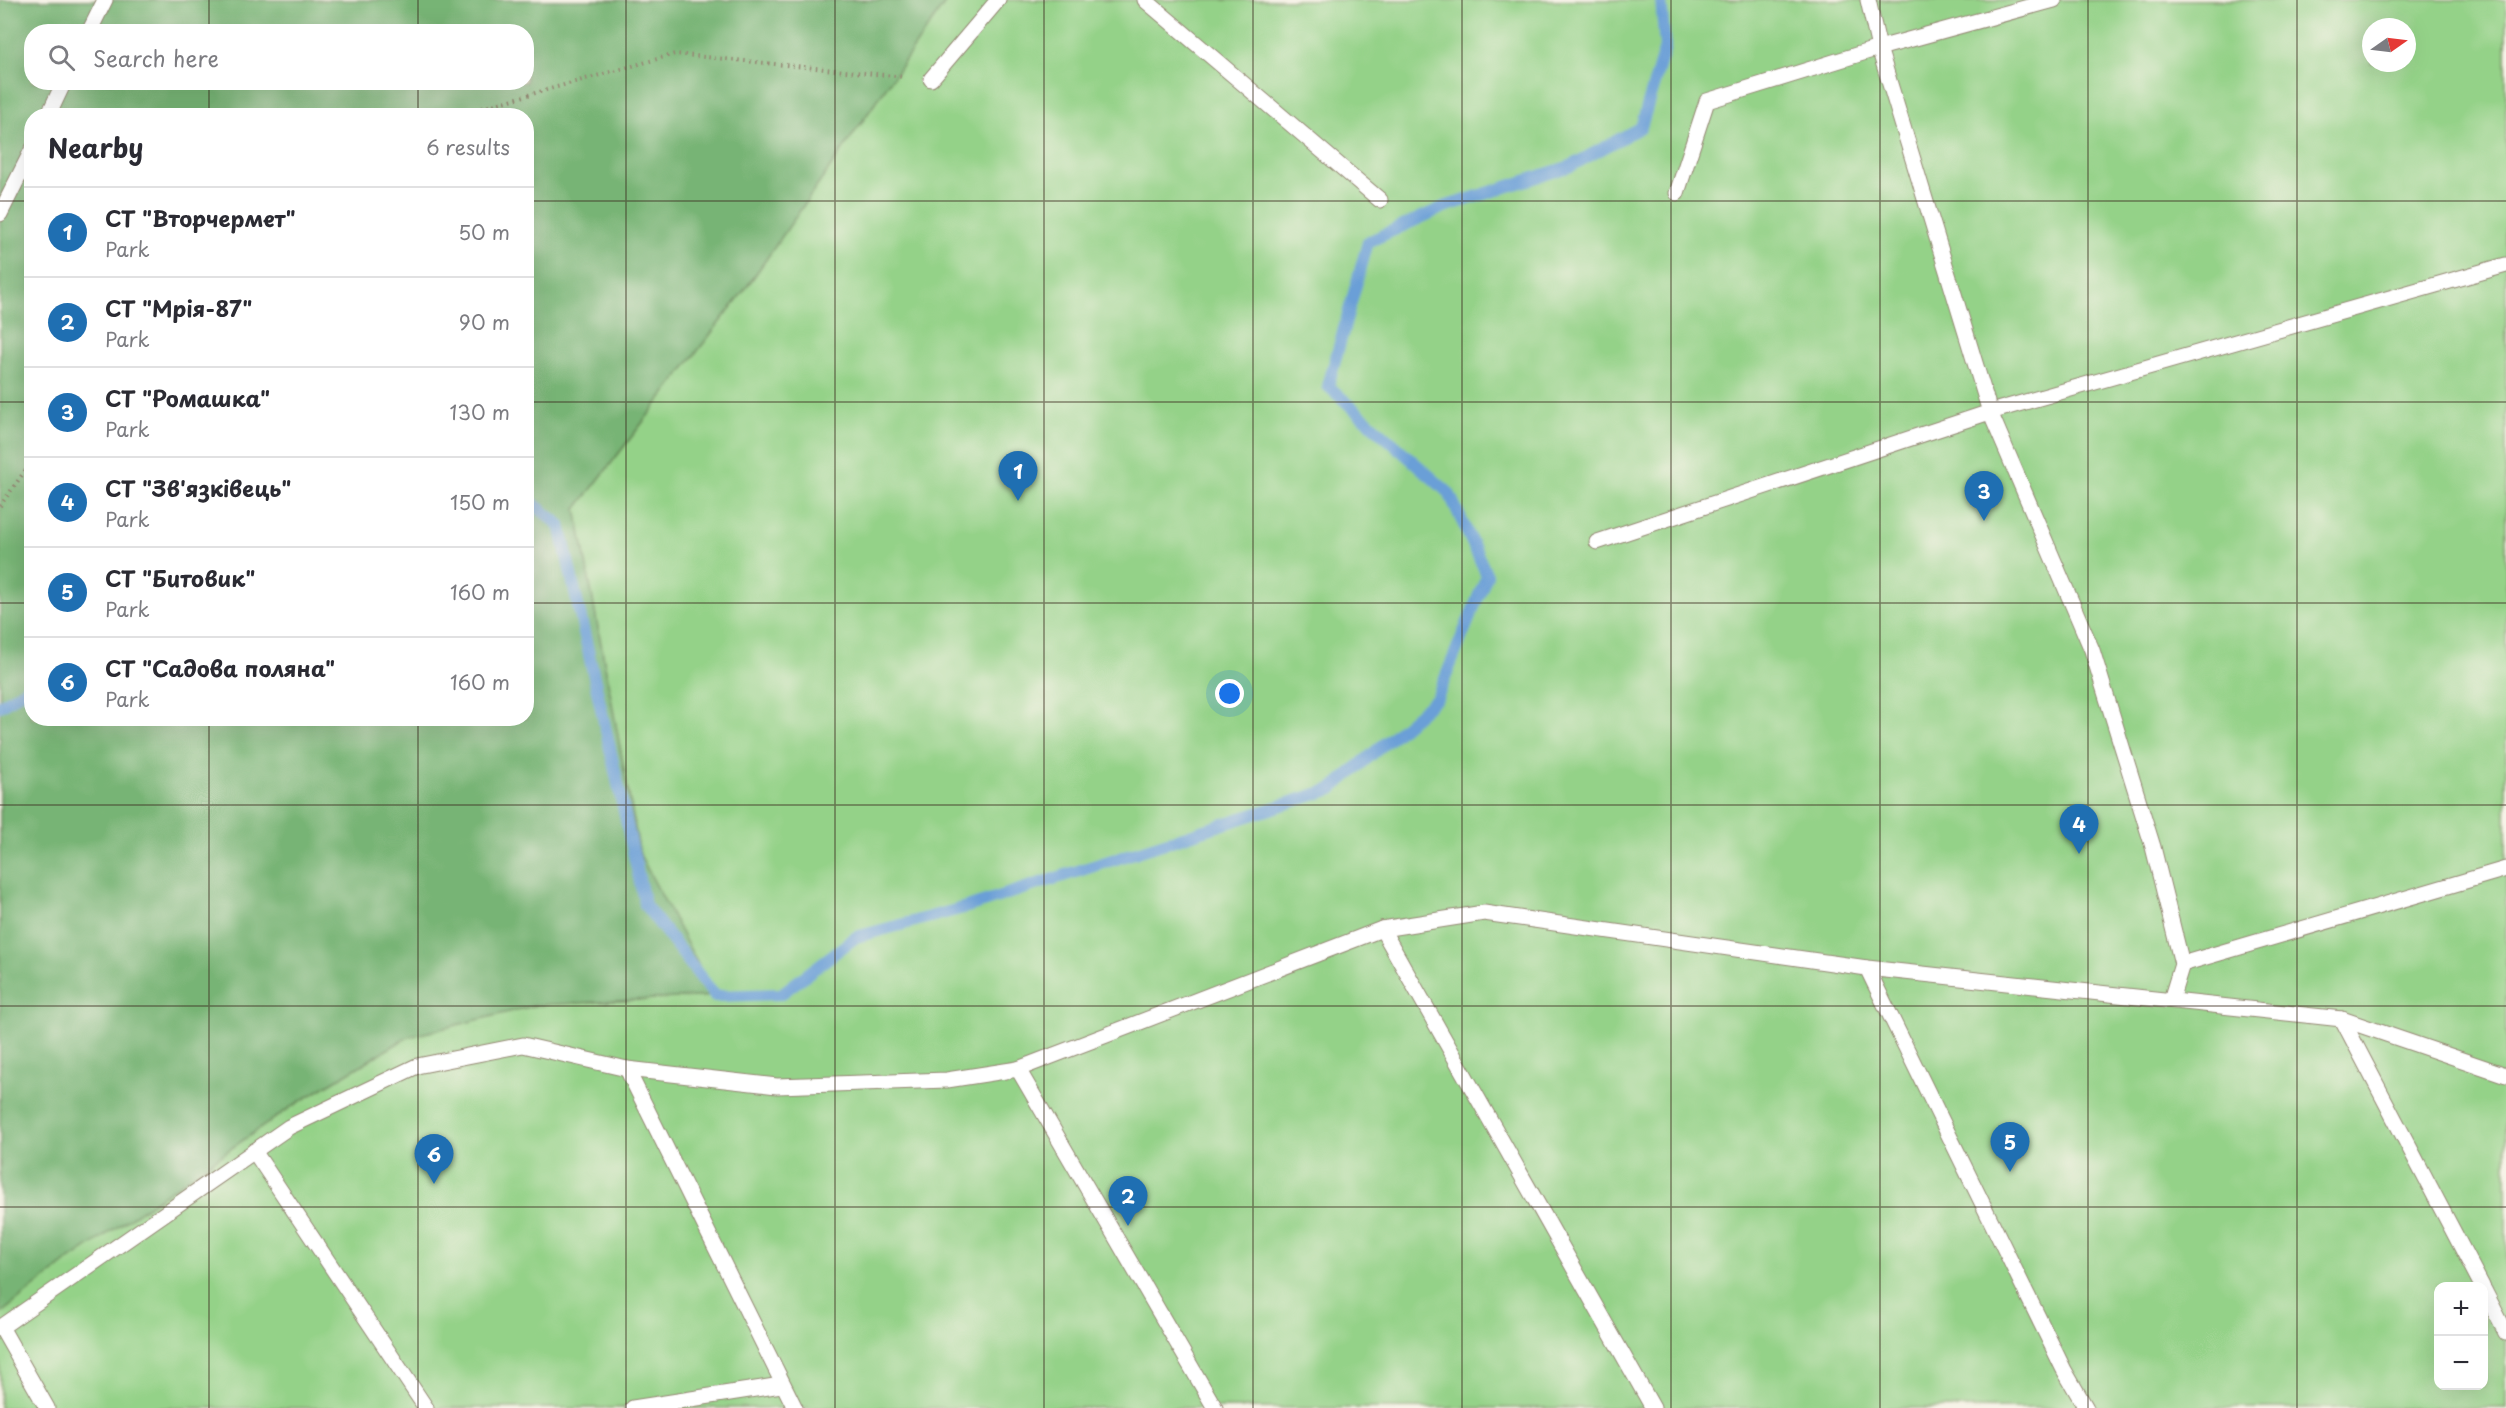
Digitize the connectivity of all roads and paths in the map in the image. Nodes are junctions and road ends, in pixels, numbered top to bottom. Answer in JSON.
{"nodes":[{"id":1,"x":105,"y":0,"type":"edge"},
{"id":2,"x":999,"y":0,"type":"edge"},
{"id":3,"x":1145,"y":0,"type":"edge"},
{"id":4,"x":1868,"y":0,"type":"edge"},
{"id":5,"x":2054,"y":0,"type":"edge"},
{"id":6,"x":93,"y":24,"type":"edge"},
{"id":7,"x":1879,"y":48,"type":"junction"},
{"id":8,"x":931,"y":79,"type":"joint"},
{"id":9,"x":60,"y":90,"type":"edge"},
{"id":10,"x":52,"y":108,"type":"edge"},
{"id":11,"x":482,"y":108,"type":"edge"},
{"id":12,"x":24,"y":166,"type":"edge"},
{"id":13,"x":1677,"y":193,"type":"dead end"},
{"id":14,"x":1380,"y":200,"type":"dead end"},
{"id":15,"x":0,"y":214,"type":"edge"},
{"id":16,"x":2506,"y":265,"type":"edge"},
{"id":17,"x":1990,"y":412,"type":"junction"},
{"id":18,"x":24,"y":472,"type":"edge"},
{"id":19,"x":0,"y":506,"type":"edge"},
{"id":20,"x":1597,"y":542,"type":"dead end"},
{"id":21,"x":2506,"y":869,"type":"edge"},
{"id":22,"x":1383,"y":929,"type":"junction"},
{"id":23,"x":2182,"y":964,"type":"junction"},
{"id":24,"x":1867,"y":968,"type":"junction"},
{"id":25,"x":2171,"y":1000,"type":"junction"},
{"id":26,"x":2342,"y":1019,"type":"junction"},
{"id":27,"x":1018,"y":1069,"type":"junction"},
{"id":28,"x":627,"y":1070,"type":"junction"},
{"id":29,"x":2506,"y":1075,"type":"edge"},
{"id":30,"x":254,"y":1151,"type":"junction"},
{"id":31,"x":2480,"y":1282,"type":"edge"},
{"id":32,"x":2488,"y":1298,"type":"edge"},
{"id":33,"x":0,"y":1327,"type":"edge"},
{"id":34,"x":2506,"y":1334,"type":"edge"},
{"id":35,"x":781,"y":1384,"type":"junction"},
{"id":36,"x":47,"y":1408,"type":"edge"},
{"id":37,"x":426,"y":1408,"type":"edge"},
{"id":38,"x":633,"y":1408,"type":"edge"},
{"id":39,"x":795,"y":1408,"type":"edge"},
{"id":40,"x":1215,"y":1408,"type":"edge"},
{"id":41,"x":1653,"y":1408,"type":"edge"},
{"id":42,"x":2086,"y":1408,"type":"edge"}],
"edges":[{"from":1,"to":6,"type":"lane"},
{"from":2,"to":8,"type":"lane"},
{"from":3,"to":14,"type":"lane"},
{"from":4,"to":7,"type":"lane"},
{"from":5,"to":7,"type":"lane"},
{"from":7,"to":13,"type":"lane"},
{"from":7,"to":17,"type":"lane"},
{"from":8,"to":11,"type":"path"},
{"from":9,"to":10,"type":"lane"},
{"from":12,"to":15,"type":"lane"},
{"from":16,"to":17,"type":"lane"},
{"from":17,"to":20,"type":"lane"},
{"from":17,"to":23,"type":"lane"},
{"from":18,"to":19,"type":"path"},
{"from":21,"to":23,"type":"lane"},
{"from":22,"to":24,"type":"lane"},
{"from":22,"to":27,"type":"lane"},
{"from":22,"to":41,"type":"lane"},
{"from":23,"to":25,"type":"lane"},
{"from":24,"to":25,"type":"lane"},
{"from":24,"to":42,"type":"lane"},
{"from":25,"to":26,"type":"lane"},
{"from":26,"to":29,"type":"lane"},
{"from":26,"to":31,"type":"lane"},
{"from":27,"to":28,"type":"lane"},
{"from":27,"to":40,"type":"lane"},
{"from":28,"to":30,"type":"lane"},
{"from":28,"to":35,"type":"lane"},
{"from":30,"to":33,"type":"lane"},
{"from":30,"to":37,"type":"lane"},
{"from":32,"to":34,"type":"lane"},
{"from":33,"to":36,"type":"lane"},
{"from":35,"to":38,"type":"lane"},
{"from":35,"to":39,"type":"lane"}]}
